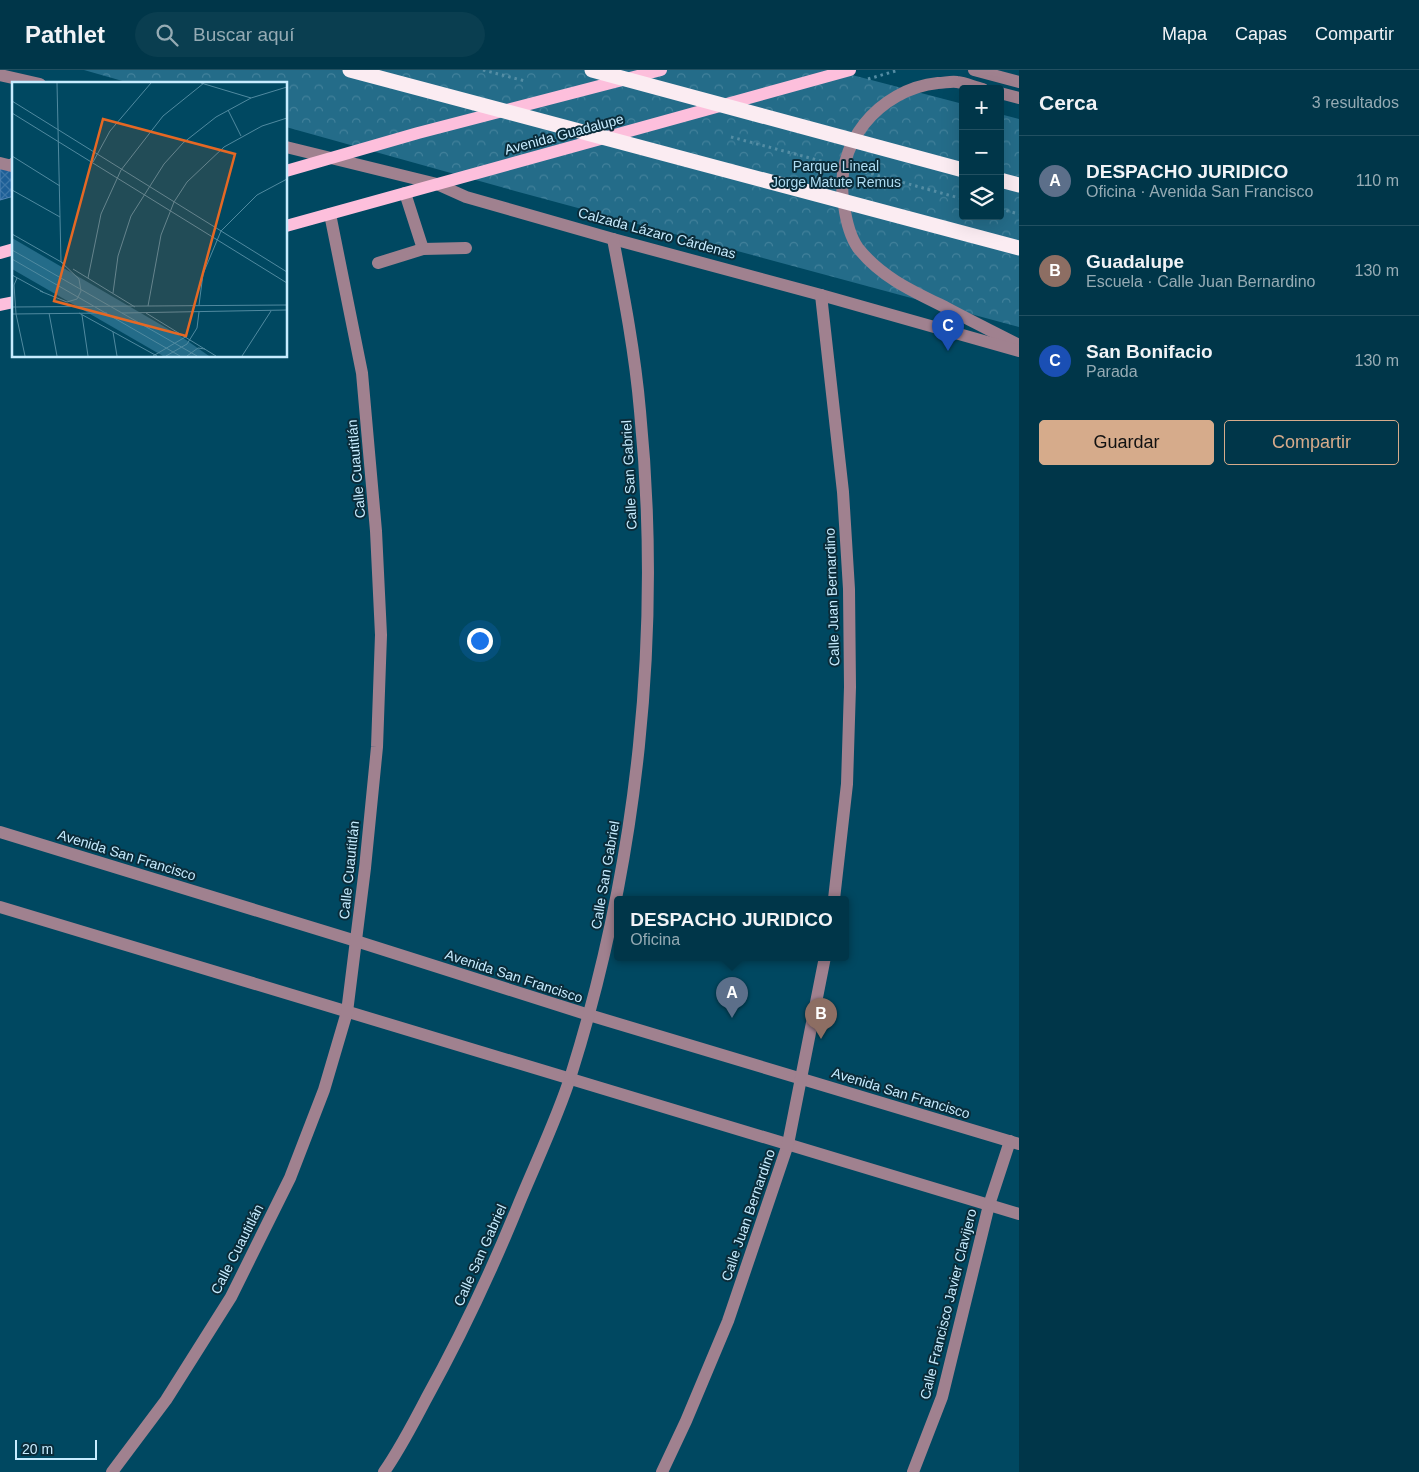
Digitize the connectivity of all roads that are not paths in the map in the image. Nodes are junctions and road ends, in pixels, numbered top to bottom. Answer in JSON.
{"nodes":[{"id":1,"x":350,"y":70,"type":"edge"},
{"id":2,"x":592,"y":70,"type":"edge"},
{"id":3,"x":661,"y":70,"type":"edge"},
{"id":4,"x":850,"y":70,"type":"edge"},
{"id":5,"x":974,"y":70,"type":"edge"},
{"id":6,"x":0,"y":75,"type":"edge"},
{"id":7,"x":31,"y":82,"type":"edge"},
{"id":8,"x":1019,"y":82,"type":"edge"},
{"id":9,"x":968,"y":85,"type":"edge"},
{"id":10,"x":1004,"y":94,"type":"edge"},
{"id":11,"x":1019,"y":98,"type":"edge"},
{"id":12,"x":288,"y":147,"type":"edge"},
{"id":13,"x":331,"y":158,"type":"junction"},
{"id":14,"x":959,"y":169,"type":"edge"},
{"id":15,"x":288,"y":170,"type":"edge"},
{"id":16,"x":1004,"y":181,"type":"edge"},
{"id":17,"x":438,"y":184,"type":"junction"},
{"id":18,"x":1019,"y":186,"type":"edge"},
{"id":19,"x":405,"y":194,"type":"junction"},
{"id":20,"x":330,"y":214,"type":"junction"},
{"id":21,"x":288,"y":225,"type":"edge"},
{"id":22,"x":613,"y":239,"type":"junction"},
{"id":23,"x":466,"y":248,"type":"dead end"},
{"id":24,"x":1019,"y":248,"type":"edge"},
{"id":25,"x":422,"y":249,"type":"junction"},
{"id":26,"x":378,"y":263,"type":"dead end"},
{"id":27,"x":821,"y":295,"type":"junction"},
{"id":28,"x":1019,"y":345,"type":"edge"},
{"id":29,"x":1019,"y":351,"type":"edge"},
{"id":30,"x":0,"y":832,"type":"edge"},
{"id":31,"x":617,"y":896,"type":"edge"},
{"id":32,"x":834,"y":896,"type":"edge"},
{"id":33,"x":0,"y":907,"type":"edge"},
{"id":34,"x":614,"y":913,"type":"edge"},
{"id":35,"x":356,"y":941,"type":"junction"},
{"id":36,"x":824,"y":961,"type":"edge"},
{"id":37,"x":347,"y":1012,"type":"junction"},
{"id":38,"x":589,"y":1015,"type":"junction"},
{"id":39,"x":570,"y":1079,"type":"junction"},
{"id":40,"x":802,"y":1079,"type":"junction"},
{"id":41,"x":1014,"y":1143,"type":"edge"},
{"id":42,"x":788,"y":1144,"type":"junction"},
{"id":43,"x":988,"y":1205,"type":"junction"},
{"id":44,"x":1019,"y":1214,"type":"edge"},
{"id":45,"x":112,"y":1472,"type":"edge"},
{"id":46,"x":384,"y":1472,"type":"edge"},
{"id":47,"x":662,"y":1472,"type":"edge"},
{"id":48,"x":913,"y":1472,"type":"edge"}],
"edges":[{"from":1,"to":24,"type":"highway","bridge":true},
{"from":2,"to":14,"type":"highway","bridge":true},
{"from":3,"to":13,"type":"main road"},
{"from":4,"to":17,"type":"main road","name":"Avenida Guadalupe"},
{"from":5,"to":8,"type":"street"},
{"from":6,"to":7,"type":"street"},
{"from":9,"to":28,"type":"street"},
{"from":10,"to":11,"type":"street"},
{"from":12,"to":13,"type":"street","name":"Calzada Lázaro Cárdenas"},
{"from":13,"to":15,"type":"main road"},
{"from":13,"to":17,"type":"street","name":"Calzada Lázaro Cárdenas"},
{"from":16,"to":18,"type":"highway"},
{"from":17,"to":19,"type":"main road","name":"Avenida Guadalupe"},
{"from":17,"to":22,"type":"street","name":"Calzada Lázaro Cárdenas"},
{"from":19,"to":20,"type":"main road","name":"Avenida Guadalupe"},
{"from":19,"to":25,"type":"street"},
{"from":20,"to":21,"type":"main road","name":"Avenida Guadalupe"},
{"from":20,"to":35,"type":"street","name":"Calle Cuautitlán"},
{"from":22,"to":27,"type":"street","name":"Calzada Lázaro Cárdenas"},
{"from":22,"to":31,"type":"street","name":"Calle San Gabriel"},
{"from":23,"to":25,"type":"street"},
{"from":25,"to":26,"type":"street"},
{"from":27,"to":29,"type":"street","name":"Calzada Lázaro Cárdenas"},
{"from":27,"to":32,"type":"street","name":"Calle Juan Bernardino"},
{"from":30,"to":35,"type":"street","name":"Avenida San Francisco"},
{"from":33,"to":37,"type":"street"},
{"from":34,"to":38,"type":"street","name":"Calle San Gabriel"},
{"from":35,"to":37,"type":"street","name":"Calle Cuautitlán"},
{"from":35,"to":38,"type":"street","name":"Avenida San Francisco"},
{"from":36,"to":40,"type":"street","name":"Calle Juan Bernardino"},
{"from":37,"to":39,"type":"street"},
{"from":37,"to":45,"type":"street","name":"Calle Cuautitlán"},
{"from":38,"to":39,"type":"street","name":"Calle San Gabriel"},
{"from":38,"to":40,"type":"street","name":"Avenida San Francisco"},
{"from":39,"to":42,"type":"street"},
{"from":39,"to":46,"type":"street","name":"Calle San Gabriel"},
{"from":40,"to":41,"type":"street","name":"Avenida San Francisco"},
{"from":40,"to":42,"type":"street","name":"Calle Juan Bernardino"},
{"from":41,"to":43,"type":"street","name":"Calle Francisco Javier Clavijero"},
{"from":42,"to":43,"type":"street"},
{"from":42,"to":47,"type":"street","name":"Calle Juan Bernardino"},
{"from":43,"to":44,"type":"street"},
{"from":43,"to":48,"type":"street","name":"Calle Francisco Javier Clavijero"}]}
